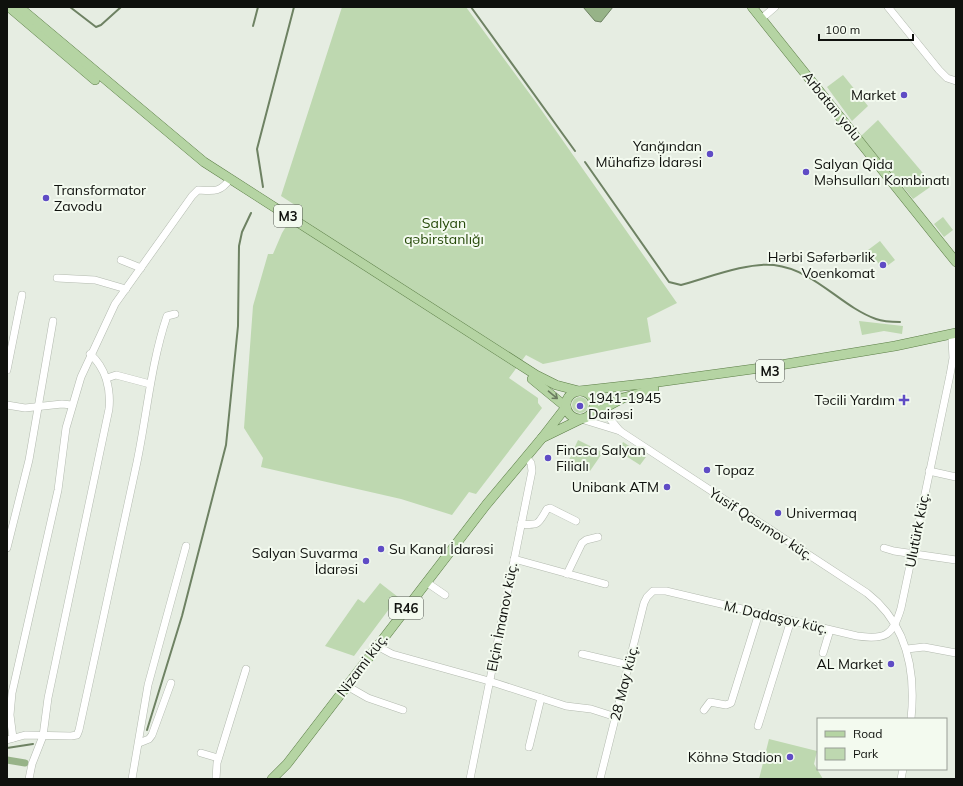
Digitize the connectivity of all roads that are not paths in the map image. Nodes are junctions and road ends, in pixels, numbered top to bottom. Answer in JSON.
{"nodes":[{"id":1,"x":9,"y":7,"type":"edge"},
{"id":2,"x":19,"y":7,"type":"edge"},
{"id":3,"x":752,"y":7,"type":"edge"},
{"id":4,"x":775,"y":7,"type":"edge"},
{"id":5,"x":888,"y":7,"type":"edge"},
{"id":6,"x":761,"y":19,"type":"junction"},
{"id":7,"x":956,"y":80,"type":"edge"},
{"id":8,"x":228,"y":181,"type":"junction"},
{"id":9,"x":121,"y":260,"type":"dead end"},
{"id":10,"x":956,"y":262,"type":"edge"},
{"id":11,"x":141,"y":268,"type":"junction"},
{"id":12,"x":57,"y":278,"type":"dead end"},
{"id":13,"x":126,"y":289,"type":"junction"},
{"id":14,"x":22,"y":295,"type":"dead end"},
{"id":15,"x":176,"y":314,"type":"dead end"},
{"id":16,"x":53,"y":322,"type":"dead end"},
{"id":17,"x":954,"y":337,"type":"edge"},
{"id":18,"x":90,"y":354,"type":"junction"},
{"id":19,"x":7,"y":370,"type":"edge"},
{"id":20,"x":106,"y":378,"type":"junction"},
{"id":21,"x":150,"y":384,"type":"junction"},
{"id":22,"x":579,"y":391,"type":"junction"},
{"id":23,"x":591,"y":396,"type":"junction"},
{"id":24,"x":7,"y":405,"type":"edge"},
{"id":25,"x":72,"y":405,"type":"junction"},
{"id":26,"x":566,"y":406,"type":"junction"},
{"id":27,"x":38,"y":407,"type":"junction"},
{"id":28,"x":602,"y":409,"type":"junction"},
{"id":29,"x":585,"y":418,"type":"junction"},
{"id":30,"x":620,"y":431,"type":"junction"},
{"id":31,"x":542,"y":438,"type":"junction"},
{"id":32,"x":526,"y":457,"type":"junction"},
{"id":33,"x":929,"y":472,"type":"junction"},
{"id":34,"x":956,"y":477,"type":"edge"},
{"id":35,"x":576,"y":521,"type":"dead end"},
{"id":36,"x":520,"y":524,"type":"junction"},
{"id":37,"x":598,"y":537,"type":"dead end"},
{"id":38,"x":186,"y":546,"type":"dead end"},
{"id":39,"x":7,"y":548,"type":"edge"},
{"id":40,"x":884,"y":548,"type":"dead end"},
{"id":41,"x":913,"y":554,"type":"junction"},
{"id":42,"x":514,"y":559,"type":"junction"},
{"id":43,"x":956,"y":560,"type":"edge"},
{"id":44,"x":567,"y":574,"type":"junction"},
{"id":45,"x":426,"y":582,"type":"junction"},
{"id":46,"x":605,"y":584,"type":"dead end"},
{"id":47,"x":653,"y":591,"type":"joint"},
{"id":48,"x":444,"y":595,"type":"dead end"},
{"id":49,"x":759,"y":613,"type":"junction"},
{"id":50,"x":791,"y":620,"type":"junction"},
{"id":51,"x":896,"y":625,"type":"junction"},
{"id":52,"x":830,"y":630,"type":"junction"},
{"id":53,"x":377,"y":646,"type":"junction"},
{"id":54,"x":907,"y":649,"type":"junction"},
{"id":55,"x":823,"y":653,"type":"dead end"},
{"id":56,"x":956,"y":653,"type":"edge"},
{"id":57,"x":582,"y":654,"type":"dead end"},
{"id":58,"x":629,"y":665,"type":"junction"},
{"id":59,"x":246,"y":669,"type":"dead end"},
{"id":60,"x":490,"y":681,"type":"junction"},
{"id":61,"x":171,"y":683,"type":"dead end"},
{"id":62,"x":347,"y":686,"type":"junction"},
{"id":63,"x":541,"y":698,"type":"junction"},
{"id":64,"x":403,"y":710,"type":"dead end"},
{"id":65,"x":704,"y":710,"type":"dead end"},
{"id":66,"x":616,"y":717,"type":"junction"},
{"id":67,"x":911,"y":718,"type":"edge"},
{"id":68,"x":758,"y":726,"type":"dead end"},
{"id":69,"x":43,"y":736,"type":"junction"},
{"id":70,"x":10,"y":739,"type":"edge"},
{"id":71,"x":139,"y":743,"type":"junction"},
{"id":72,"x":529,"y":747,"type":"dead end"},
{"id":73,"x":201,"y":753,"type":"dead end"},
{"id":74,"x":218,"y":758,"type":"junction"},
{"id":75,"x":30,"y":779,"type":"edge"},
{"id":76,"x":132,"y":779,"type":"edge"},
{"id":77,"x":216,"y":779,"type":"edge"},
{"id":78,"x":272,"y":779,"type":"edge"},
{"id":79,"x":470,"y":779,"type":"edge"},
{"id":80,"x":600,"y":779,"type":"edge"}],
"edges":[{"from":1,"to":8,"type":"main road"},
{"from":2,"to":8,"type":"main road","number":"M3"},
{"from":3,"to":6,"type":"main road","name":"Arbatan yolu"},
{"from":4,"to":6,"type":"street"},
{"from":5,"to":7,"type":"street"},
{"from":6,"to":10,"type":"main road","name":"Arbatan yolu"},
{"from":8,"to":11,"type":"street"},
{"from":8,"to":22,"type":"main road","number":"M3"},
{"from":8,"to":26,"type":"main road","one_way":true},
{"from":9,"to":11,"type":"street"},
{"from":11,"to":13,"type":"street"},
{"from":12,"to":13,"type":"street"},
{"from":13,"to":18,"type":"street"},
{"from":14,"to":19,"type":"street"},
{"from":15,"to":21,"type":"street"},
{"from":16,"to":27,"type":"street"},
{"from":17,"to":22,"type":"main road"},
{"from":17,"to":28,"type":"main road","number":"M3"},
{"from":17,"to":33,"type":"street","name":"Ulutürk küç."},
{"from":18,"to":20,"type":"street"},
{"from":18,"to":25,"type":"street"},
{"from":20,"to":21,"type":"street"},
{"from":20,"to":69,"type":"street"},
{"from":21,"to":69,"type":"street"},
{"from":22,"to":23,"type":"main road"},
{"from":22,"to":26,"type":"main road"},
{"from":23,"to":28,"type":"street"},
{"from":23,"to":29,"type":"main road"},
{"from":24,"to":27,"type":"street"},
{"from":25,"to":27,"type":"street"},
{"from":25,"to":70,"type":"street"},
{"from":26,"to":29,"type":"main road"},
{"from":26,"to":31,"type":"main road","name":"Nizami küç."},
{"from":27,"to":39,"type":"street"},
{"from":28,"to":29,"type":"main road","number":"M3"},
{"from":28,"to":30,"type":"street"},
{"from":29,"to":30,"type":"street"},
{"from":29,"to":31,"type":"main road"},
{"from":30,"to":51,"type":"street","name":"Yusif Qasımov küç."},
{"from":31,"to":32,"type":"main road","name":"Nizami küç.","number":"R46"},
{"from":32,"to":36,"type":"street","name":"Elçin İmanov küç."},
{"from":32,"to":45,"type":"main road","name":"Nizami küç.","number":"R46"},
{"from":33,"to":34,"type":"street"},
{"from":33,"to":41,"type":"street","name":"Ulutürk küç."},
{"from":35,"to":36,"type":"street"},
{"from":36,"to":42,"type":"street","name":"Elçin İmanov küç."},
{"from":37,"to":44,"type":"street"},
{"from":38,"to":71,"type":"street"},
{"from":40,"to":41,"type":"street"},
{"from":41,"to":43,"type":"street"},
{"from":41,"to":51,"type":"street","name":"Ulutürk küç."},
{"from":42,"to":44,"type":"street"},
{"from":42,"to":60,"type":"street","name":"Elçin İmanov küç."},
{"from":44,"to":46,"type":"street"},
{"from":45,"to":48,"type":"street"},
{"from":45,"to":53,"type":"main road","name":"Nizami küç.","number":"R46"},
{"from":47,"to":49,"type":"street","name":"M. Dadaşov küç."},
{"from":47,"to":58,"type":"street","name":"28 May küç."},
{"from":49,"to":50,"type":"street","name":"M. Dadaşov küç."},
{"from":49,"to":65,"type":"street"},
{"from":50,"to":52,"type":"street","name":"M. Dadaşov küç."},
{"from":50,"to":68,"type":"street"},
{"from":51,"to":52,"type":"street","name":"M. Dadaşov küç."},
{"from":51,"to":54,"type":"street"},
{"from":52,"to":55,"type":"street"},
{"from":53,"to":60,"type":"street"},
{"from":53,"to":62,"type":"main road","name":"Nizami küç.","number":"R46"},
{"from":54,"to":56,"type":"street"},
{"from":54,"to":67,"type":"street"},
{"from":57,"to":58,"type":"street"},
{"from":58,"to":66,"type":"street","name":"28 May küç."},
{"from":59,"to":74,"type":"street"},
{"from":60,"to":63,"type":"street"},
{"from":60,"to":79,"type":"street","name":"Elçin İmanov küç."},
{"from":61,"to":71,"type":"street"},
{"from":62,"to":64,"type":"street"},
{"from":62,"to":78,"type":"main road","name":"Nizami küç.","number":"R46"},
{"from":63,"to":66,"type":"street"},
{"from":63,"to":72,"type":"street"},
{"from":66,"to":80,"type":"street","name":"28 May küç."},
{"from":69,"to":70,"type":"street"},
{"from":69,"to":75,"type":"street"},
{"from":71,"to":76,"type":"street"},
{"from":73,"to":74,"type":"street"},
{"from":74,"to":77,"type":"street"}]}
